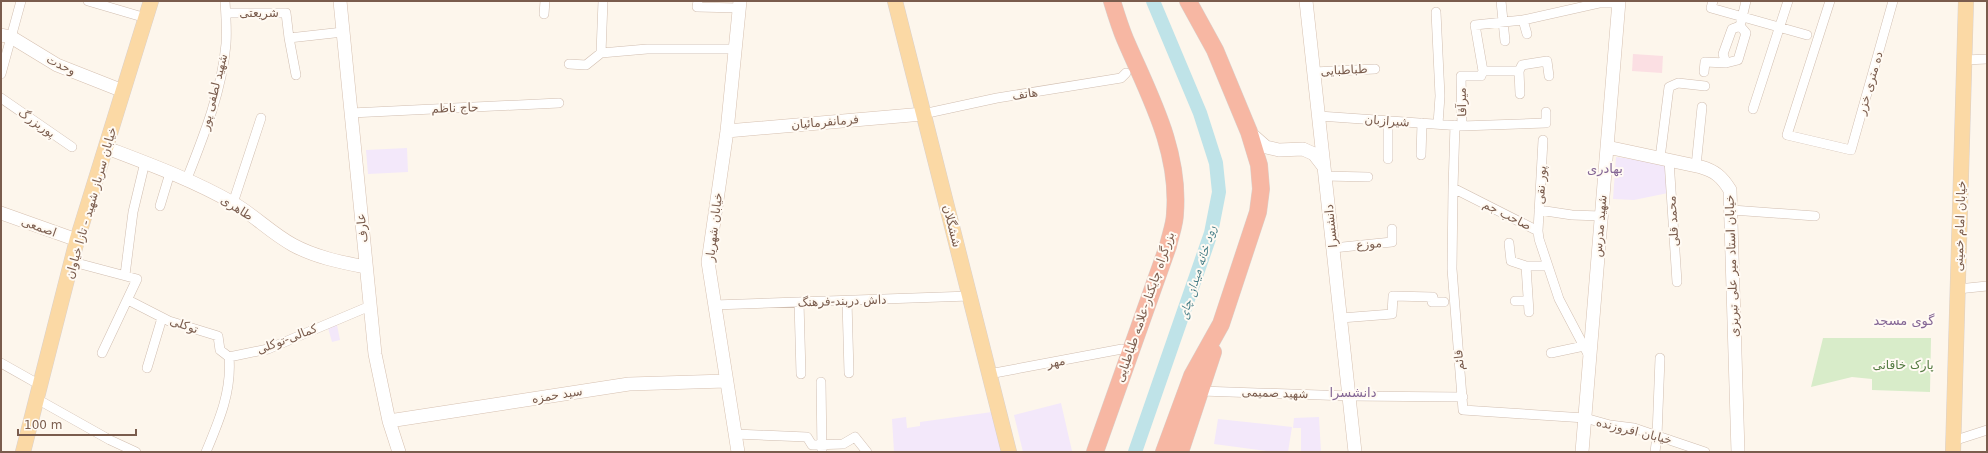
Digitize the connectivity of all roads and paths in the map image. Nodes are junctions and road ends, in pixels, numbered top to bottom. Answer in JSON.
{"nodes":[{"id":1,"x":21,"y":1,"type":"edge"},
{"id":2,"x":88,"y":1,"type":"edge"},
{"id":3,"x":151,"y":1,"type":"edge"},
{"id":4,"x":225,"y":1,"type":"edge"},
{"id":5,"x":340,"y":1,"type":"edge"},
{"id":6,"x":545,"y":1,"type":"edge"},
{"id":7,"x":603,"y":1,"type":"edge"},
{"id":8,"x":698,"y":1,"type":"edge"},
{"id":9,"x":895,"y":1,"type":"edge"},
{"id":10,"x":1104,"y":1,"type":"edge"},
{"id":11,"x":1112,"y":1,"type":"edge"},
{"id":12,"x":1188,"y":1,"type":"edge"},
{"id":13,"x":1200,"y":1,"type":"edge"},
{"id":14,"x":1306,"y":1,"type":"edge"},
{"id":15,"x":1501,"y":1,"type":"edge"},
{"id":16,"x":1713,"y":1,"type":"edge"},
{"id":17,"x":1746,"y":1,"type":"edge"},
{"id":18,"x":1788,"y":1,"type":"edge"},
{"id":19,"x":1830,"y":1,"type":"edge"},
{"id":20,"x":1893,"y":1,"type":"edge"},
{"id":21,"x":1966,"y":1,"type":"edge"},
{"id":22,"x":1619,"y":2,"type":"edge"},
{"id":23,"x":739,"y":4,"type":"edge"},
{"id":24,"x":1575,"y":4,"type":"edge"},
{"id":25,"x":1436,"y":12,"type":"dead end"},
{"id":26,"x":226,"y":13,"type":"junction"},
{"id":27,"x":544,"y":14,"type":"dead end"},
{"id":28,"x":146,"y":18,"type":"junction"},
{"id":29,"x":1523,"y":20,"type":"junction"},
{"id":30,"x":1741,"y":21,"type":"junction"},
{"id":31,"x":1504,"y":22,"type":"junction"},
{"id":32,"x":1779,"y":27,"type":"junction"},
{"id":33,"x":343,"y":32,"type":"junction"},
{"id":34,"x":1527,"y":34,"type":"dead end"},
{"id":35,"x":1807,"y":35,"type":"dead end"},
{"id":36,"x":6,"y":36,"type":"edge"},
{"id":37,"x":1124,"y":37,"type":"junction"},
{"id":38,"x":289,"y":38,"type":"junction"},
{"id":39,"x":1505,"y":42,"type":"dead end"},
{"id":40,"x":735,"y":49,"type":"junction"},
{"id":41,"x":1215,"y":50,"type":"junction"},
{"id":42,"x":601,"y":53,"type":"junction"},
{"id":43,"x":1987,"y":59,"type":"edge"},
{"id":44,"x":1965,"y":60,"type":"junction"},
{"id":45,"x":1726,"y":63,"type":"junction"},
{"id":46,"x":569,"y":64,"type":"dead end"},
{"id":47,"x":1521,"y":68,"type":"junction"},
{"id":48,"x":1375,"y":69,"type":"dead end"},
{"id":49,"x":1482,"y":71,"type":"junction"},
{"id":50,"x":1314,"y":72,"type":"junction"},
{"id":51,"x":1704,"y":72,"type":"dead end"},
{"id":52,"x":1126,"y":73,"type":"dead end"},
{"id":53,"x":1,"y":74,"type":"edge"},
{"id":54,"x":296,"y":75,"type":"dead end"},
{"id":55,"x":1548,"y":76,"type":"dead end"},
{"id":56,"x":1706,"y":86,"type":"dead end"},
{"id":57,"x":123,"y":91,"type":"junction"},
{"id":58,"x":1520,"y":94,"type":"dead end"},
{"id":59,"x":1,"y":98,"type":"edge"},
{"id":60,"x":559,"y":103,"type":"dead end"},
{"id":61,"x":1702,"y":107,"type":"dead end"},
{"id":62,"x":1753,"y":109,"type":"dead end"},
{"id":63,"x":351,"y":112,"type":"junction"},
{"id":64,"x":1546,"y":112,"type":"dead end"},
{"id":65,"x":924,"y":114,"type":"junction"},
{"id":66,"x":1319,"y":116,"type":"junction"},
{"id":67,"x":261,"y":118,"type":"dead end"},
{"id":68,"x":1388,"y":121,"type":"junction"},
{"id":69,"x":1422,"y":123,"type":"junction"},
{"id":70,"x":1438,"y":124,"type":"junction"},
{"id":71,"x":1459,"y":125,"type":"junction"},
{"id":72,"x":727,"y":131,"type":"junction"},
{"id":73,"x":1249,"y":132,"type":"junction"},
{"id":74,"x":1543,"y":140,"type":"dead end"},
{"id":75,"x":72,"y":147,"type":"dead end"},
{"id":76,"x":107,"y":148,"type":"junction"},
{"id":77,"x":1607,"y":148,"type":"junction"},
{"id":78,"x":1421,"y":155,"type":"dead end"},
{"id":79,"x":1388,"y":159,"type":"dead end"},
{"id":80,"x":1665,"y":159,"type":"junction"},
{"id":81,"x":145,"y":162,"type":"junction"},
{"id":82,"x":1696,"y":166,"type":"junction"},
{"id":83,"x":1325,"y":172,"type":"junction"},
{"id":84,"x":170,"y":173,"type":"junction"},
{"id":85,"x":1368,"y":177,"type":"dead end"},
{"id":86,"x":186,"y":181,"type":"junction"},
{"id":87,"x":1453,"y":188,"type":"junction"},
{"id":88,"x":233,"y":203,"type":"junction"},
{"id":89,"x":160,"y":206,"type":"dead end"},
{"id":90,"x":1539,"y":210,"type":"junction"},
{"id":91,"x":1732,"y":210,"type":"junction"},
{"id":92,"x":1,"y":213,"type":"edge"},
{"id":93,"x":1601,"y":216,"type":"junction"},
{"id":94,"x":1815,"y":216,"type":"dead end"},
{"id":95,"x":1392,"y":229,"type":"dead end"},
{"id":96,"x":1538,"y":231,"type":"junction"},
{"id":97,"x":77,"y":240,"type":"junction"},
{"id":98,"x":1509,"y":244,"type":"dead end"},
{"id":99,"x":1333,"y":248,"type":"junction"},
{"id":100,"x":72,"y":262,"type":"junction"},
{"id":101,"x":1526,"y":266,"type":"junction"},
{"id":102,"x":1548,"y":266,"type":"junction"},
{"id":103,"x":365,"y":267,"type":"junction"},
{"id":104,"x":125,"y":275,"type":"junction"},
{"id":105,"x":1677,"y":282,"type":"dead end"},
{"id":106,"x":1987,"y":286,"type":"edge"},
{"id":107,"x":1958,"y":289,"type":"junction"},
{"id":108,"x":970,"y":296,"type":"junction"},
{"id":109,"x":128,"y":300,"type":"junction"},
{"id":110,"x":847,"y":300,"type":"junction"},
{"id":111,"x":1515,"y":301,"type":"dead end"},
{"id":112,"x":1528,"y":301,"type":"junction"},
{"id":113,"x":799,"y":302,"type":"junction"},
{"id":114,"x":1444,"y":302,"type":"dead end"},
{"id":115,"x":714,"y":305,"type":"junction"},
{"id":116,"x":370,"y":306,"type":"junction"},
{"id":117,"x":1528,"y":312,"type":"dead end"},
{"id":118,"x":162,"y":318,"type":"junction"},
{"id":119,"x":1341,"y":318,"type":"junction"},
{"id":120,"x":1221,"y":324,"type":"junction"},
{"id":121,"x":1122,"y":349,"type":"dead end"},
{"id":122,"x":1587,"y":351,"type":"junction"},
{"id":123,"x":1551,"y":353,"type":"dead end"},
{"id":124,"x":102,"y":354,"type":"dead end"},
{"id":125,"x":229,"y":357,"type":"junction"},
{"id":126,"x":1660,"y":358,"type":"dead end"},
{"id":127,"x":1,"y":363,"type":"edge"},
{"id":128,"x":147,"y":368,"type":"dead end"},
{"id":129,"x":849,"y":373,"type":"dead end"},
{"id":130,"x":801,"y":374,"type":"dead end"},
{"id":131,"x":989,"y":374,"type":"junction"},
{"id":132,"x":726,"y":381,"type":"junction"},
{"id":133,"x":821,"y":382,"type":"dead end"},
{"id":134,"x":1201,"y":391,"type":"junction"},
{"id":135,"x":39,"y":392,"type":"junction"},
{"id":136,"x":1349,"y":396,"type":"junction"},
{"id":137,"x":1463,"y":397,"type":"junction"},
{"id":138,"x":1585,"y":418,"type":"junction"},
{"id":139,"x":389,"y":421,"type":"junction"},
{"id":140,"x":1987,"y":430,"type":"edge"},
{"id":141,"x":735,"y":434,"type":"junction"},
{"id":142,"x":1658,"y":436,"type":"junction"},
{"id":143,"x":1953,"y":446,"type":"edge"},
{"id":144,"x":822,"y":448,"type":"edge"},
{"id":145,"x":23,"y":452,"type":"edge"},
{"id":146,"x":136,"y":452,"type":"edge"},
{"id":147,"x":206,"y":452,"type":"edge"},
{"id":148,"x":399,"y":452,"type":"edge"},
{"id":149,"x":738,"y":452,"type":"edge"},
{"id":150,"x":867,"y":452,"type":"edge"},
{"id":151,"x":1009,"y":452,"type":"edge"},
{"id":152,"x":1095,"y":452,"type":"edge"},
{"id":153,"x":1164,"y":452,"type":"edge"},
{"id":154,"x":1180,"y":452,"type":"edge"},
{"id":155,"x":1355,"y":452,"type":"edge"},
{"id":156,"x":1582,"y":452,"type":"edge"},
{"id":157,"x":1655,"y":452,"type":"edge"},
{"id":158,"x":1705,"y":452,"type":"edge"},
{"id":159,"x":1738,"y":452,"type":"edge"}],
"edges":[{"from":1,"to":36,"type":"street"},
{"from":2,"to":28,"type":"street"},
{"from":3,"to":28,"type":"main road","name":"خیابان سرباز شهید - تازا خیاوان"},
{"from":4,"to":26,"type":"street","name":"شهید لطفی پور"},
{"from":5,"to":33,"type":"main road","name":"عارف"},
{"from":6,"to":27,"type":"street"},
{"from":7,"to":42,"type":"street"},
{"from":8,"to":23,"type":"street"},
{"from":9,"to":65,"type":"main road","name":"ششگلان"},
{"from":10,"to":37,"type":"highway"},
{"from":11,"to":37,"type":"highway","name":"بزرگراه چایکنار-علامه طباطبایی"},
{"from":12,"to":41,"type":"highway"},
{"from":13,"to":41,"type":"highway"},
{"from":14,"to":50,"type":"main road","name":"دانشسرا"},
{"from":15,"to":31,"type":"street"},
{"from":16,"to":30,"type":"street"},
{"from":17,"to":30,"type":"street"},
{"from":18,"to":32,"type":"street"},
{"from":19,"to":20,"type":"street","name":"ده متری خزر"},
{"from":21,"to":44,"type":"main road","name":"خیابان امام خمینی"},
{"from":22,"to":24,"type":"street"},
{"from":22,"to":77,"type":"main road","name":"شهید مدرس"},
{"from":23,"to":40,"type":"main road","name":"خیابان شهریار"},
{"from":24,"to":29,"type":"street"},
{"from":25,"to":70,"type":"street"},
{"from":26,"to":38,"type":"street","name":"شریعتی"},
{"from":26,"to":86,"type":"street","name":"شهید لطفی پور"},
{"from":28,"to":57,"type":"main road","name":"خیابان سرباز شهید - تازا خیاوان"},
{"from":29,"to":31,"type":"street"},
{"from":29,"to":34,"type":"street"},
{"from":30,"to":32,"type":"street"},
{"from":30,"to":45,"type":"street"},
{"from":30,"to":45,"type":"street"},
{"from":31,"to":39,"type":"street"},
{"from":31,"to":49,"type":"street"},
{"from":32,"to":35,"type":"street"},
{"from":32,"to":62,"type":"street"},
{"from":33,"to":38,"type":"street"},
{"from":33,"to":63,"type":"main road","name":"عارف"},
{"from":36,"to":53,"type":"street"},
{"from":36,"to":57,"type":"main road","name":"وحدت"},
{"from":37,"to":152,"type":"highway","name":"بزرگراه چایکنار-علامه طباطبایی"},
{"from":38,"to":54,"type":"street"},
{"from":40,"to":42,"type":"street"},
{"from":40,"to":72,"type":"main road","name":"خیابان شهریار"},
{"from":41,"to":73,"type":"highway"},
{"from":42,"to":46,"type":"street"},
{"from":43,"to":44,"type":"street"},
{"from":44,"to":107,"type":"main road","name":"خیابان امام خمینی"},
{"from":45,"to":51,"type":"street"},
{"from":47,"to":49,"type":"street","name":"میرآقا"},
{"from":47,"to":55,"type":"street","name":"میرآقا"},
{"from":47,"to":58,"type":"street"},
{"from":48,"to":50,"type":"street","name":"طباطبایی"},
{"from":49,"to":71,"type":"street","name":"میرآقا"},
{"from":50,"to":66,"type":"main road","name":"دانشسرا"},
{"from":52,"to":65,"type":"street","name":"هاتف"},
{"from":56,"to":80,"type":"street","name":"محمد قلی"},
{"from":57,"to":76,"type":"main road","name":"خیابان سرباز شهید - تازا خیاوان"},
{"from":59,"to":75,"type":"street","name":"پوربزرگ"},
{"from":60,"to":63,"type":"street","name":"حاج ناظم"},
{"from":61,"to":82,"type":"street"},
{"from":63,"to":103,"type":"main road","name":"عارف"},
{"from":64,"to":71,"type":"street","name":"شیرازبان"},
{"from":65,"to":72,"type":"main road","name":"فرمانفرمائیان"},
{"from":65,"to":108,"type":"main road","name":"ششگلان"},
{"from":66,"to":68,"type":"street","name":"شیرازبان"},
{"from":66,"to":83,"type":"main road","name":"دانشسرا"},
{"from":67,"to":88,"type":"street"},
{"from":68,"to":69,"type":"street","name":"شیرازبان"},
{"from":68,"to":79,"type":"street"},
{"from":69,"to":70,"type":"street","name":"شیرازبان"},
{"from":69,"to":78,"type":"street"},
{"from":70,"to":71,"type":"street","name":"شیرازبان"},
{"from":71,"to":87,"type":"street"},
{"from":72,"to":115,"type":"main road","name":"خیابان شهریار"},
{"from":73,"to":83,"type":"main road"},
{"from":73,"to":120,"type":"highway"},
{"from":74,"to":90,"type":"street","name":"پور نقی"},
{"from":76,"to":81,"type":"main road","name":"طاهری"},
{"from":76,"to":97,"type":"main road","name":"خیابان سرباز شهید - تازا خیاوان"},
{"from":77,"to":80,"type":"main road","name":"خیابان استاد میر علی تبریزی"},
{"from":77,"to":93,"type":"main road","name":"شهید مدرس"},
{"from":80,"to":82,"type":"main road","name":"خیابان استاد میر علی تبریزی"},
{"from":80,"to":105,"type":"street","name":"محمد قلی"},
{"from":81,"to":84,"type":"main road","name":"طاهری"},
{"from":81,"to":104,"type":"street"},
{"from":82,"to":91,"type":"main road","name":"خیابان استاد میر علی تبریزی"},
{"from":83,"to":85,"type":"street"},
{"from":83,"to":99,"type":"main road","name":"دانشسرا"},
{"from":84,"to":86,"type":"main road","name":"طاهری"},
{"from":84,"to":89,"type":"street"},
{"from":86,"to":88,"type":"main road","name":"طاهری"},
{"from":87,"to":96,"type":"street","name":"صاحب جم"},
{"from":87,"to":137,"type":"street","name":"قائم"},
{"from":88,"to":103,"type":"main road","name":"طاهری"},
{"from":90,"to":93,"type":"street"},
{"from":90,"to":96,"type":"street","name":"پور نقی"},
{"from":91,"to":94,"type":"street"},
{"from":91,"to":159,"type":"main road","name":"خیابان استاد میر علی تبریزی"},
{"from":92,"to":97,"type":"main road","name":"اصمعی"},
{"from":93,"to":122,"type":"main road","name":"شهید مدرس"},
{"from":95,"to":99,"type":"street","name":"موزع"},
{"from":96,"to":102,"type":"street","name":"صاحب جم"},
{"from":97,"to":100,"type":"main road","name":"خیابان سرباز شهید - تازا خیاوان"},
{"from":98,"to":101,"type":"street"},
{"from":99,"to":119,"type":"main road","name":"دانشسرا"},
{"from":100,"to":104,"type":"street"},
{"from":100,"to":135,"type":"main road","name":"خیابان سرباز شهید - تازا خیاوان"},
{"from":101,"to":102,"type":"street"},
{"from":101,"to":112,"type":"street"},
{"from":102,"to":122,"type":"street","name":"صاحب جم"},
{"from":103,"to":116,"type":"main road","name":"عارف"},
{"from":104,"to":109,"type":"street"},
{"from":106,"to":107,"type":"street"},
{"from":107,"to":143,"type":"main road","name":"خیابان امام خمینی"},
{"from":108,"to":110,"type":"street","name":"داش دربند-فرهنگ"},
{"from":108,"to":131,"type":"main road","name":"ششگلان"},
{"from":109,"to":118,"type":"street","name":"توکلی"},
{"from":109,"to":124,"type":"street"},
{"from":110,"to":113,"type":"street","name":"داش دربند-فرهنگ"},
{"from":110,"to":129,"type":"street"},
{"from":111,"to":112,"type":"street"},
{"from":112,"to":117,"type":"street"},
{"from":113,"to":115,"type":"street","name":"داش دربند-فرهنگ"},
{"from":113,"to":130,"type":"street"},
{"from":114,"to":119,"type":"street"},
{"from":115,"to":132,"type":"main road","name":"خیابان شهریار"},
{"from":116,"to":125,"type":"street","name":"کمالی-توکلی"},
{"from":116,"to":139,"type":"main road","name":"عارف"},
{"from":118,"to":125,"type":"street","name":"توکلی"},
{"from":118,"to":128,"type":"street"},
{"from":119,"to":136,"type":"main road","name":"دانشسرا"},
{"from":120,"to":134,"type":"highway"},
{"from":120,"to":153,"type":"highway"},
{"from":121,"to":131,"type":"street","name":"مهر"},
{"from":122,"to":123,"type":"street"},
{"from":122,"to":138,"type":"main road","name":"شهید مدرس"},
{"from":125,"to":147,"type":"street"},
{"from":126,"to":142,"type":"street"},
{"from":127,"to":135,"type":"street"},
{"from":131,"to":151,"type":"main road","name":"ششگلان"},
{"from":132,"to":139,"type":"main road","name":"سید حمزه"},
{"from":132,"to":141,"type":"main road","name":"خیابان شهریار"},
{"from":133,"to":144,"type":"street"},
{"from":134,"to":136,"type":"street","name":"شهید صمیمی"},
{"from":134,"to":154,"type":"highway"},
{"from":135,"to":145,"type":"main road","name":"خیابان سرباز شهید - تازا خیاوان"},
{"from":135,"to":146,"type":"street"},
{"from":136,"to":137,"type":"street","name":"شهید صمیمی"},
{"from":136,"to":155,"type":"main road","name":"دانشسرا"},
{"from":137,"to":138,"type":"street","name":"قائم"},
{"from":138,"to":142,"type":"street","name":"خیابان افروزنده"},
{"from":138,"to":156,"type":"main road","name":"شهید مدرس"},
{"from":139,"to":148,"type":"main road","name":"عارف"},
{"from":140,"to":143,"type":"street"},
{"from":141,"to":144,"type":"street"},
{"from":141,"to":149,"type":"main road","name":"خیابان شهریار"},
{"from":142,"to":157,"type":"street"},
{"from":142,"to":158,"type":"street","name":"خیابان افروزنده"},
{"from":144,"to":150,"type":"street"}]}
